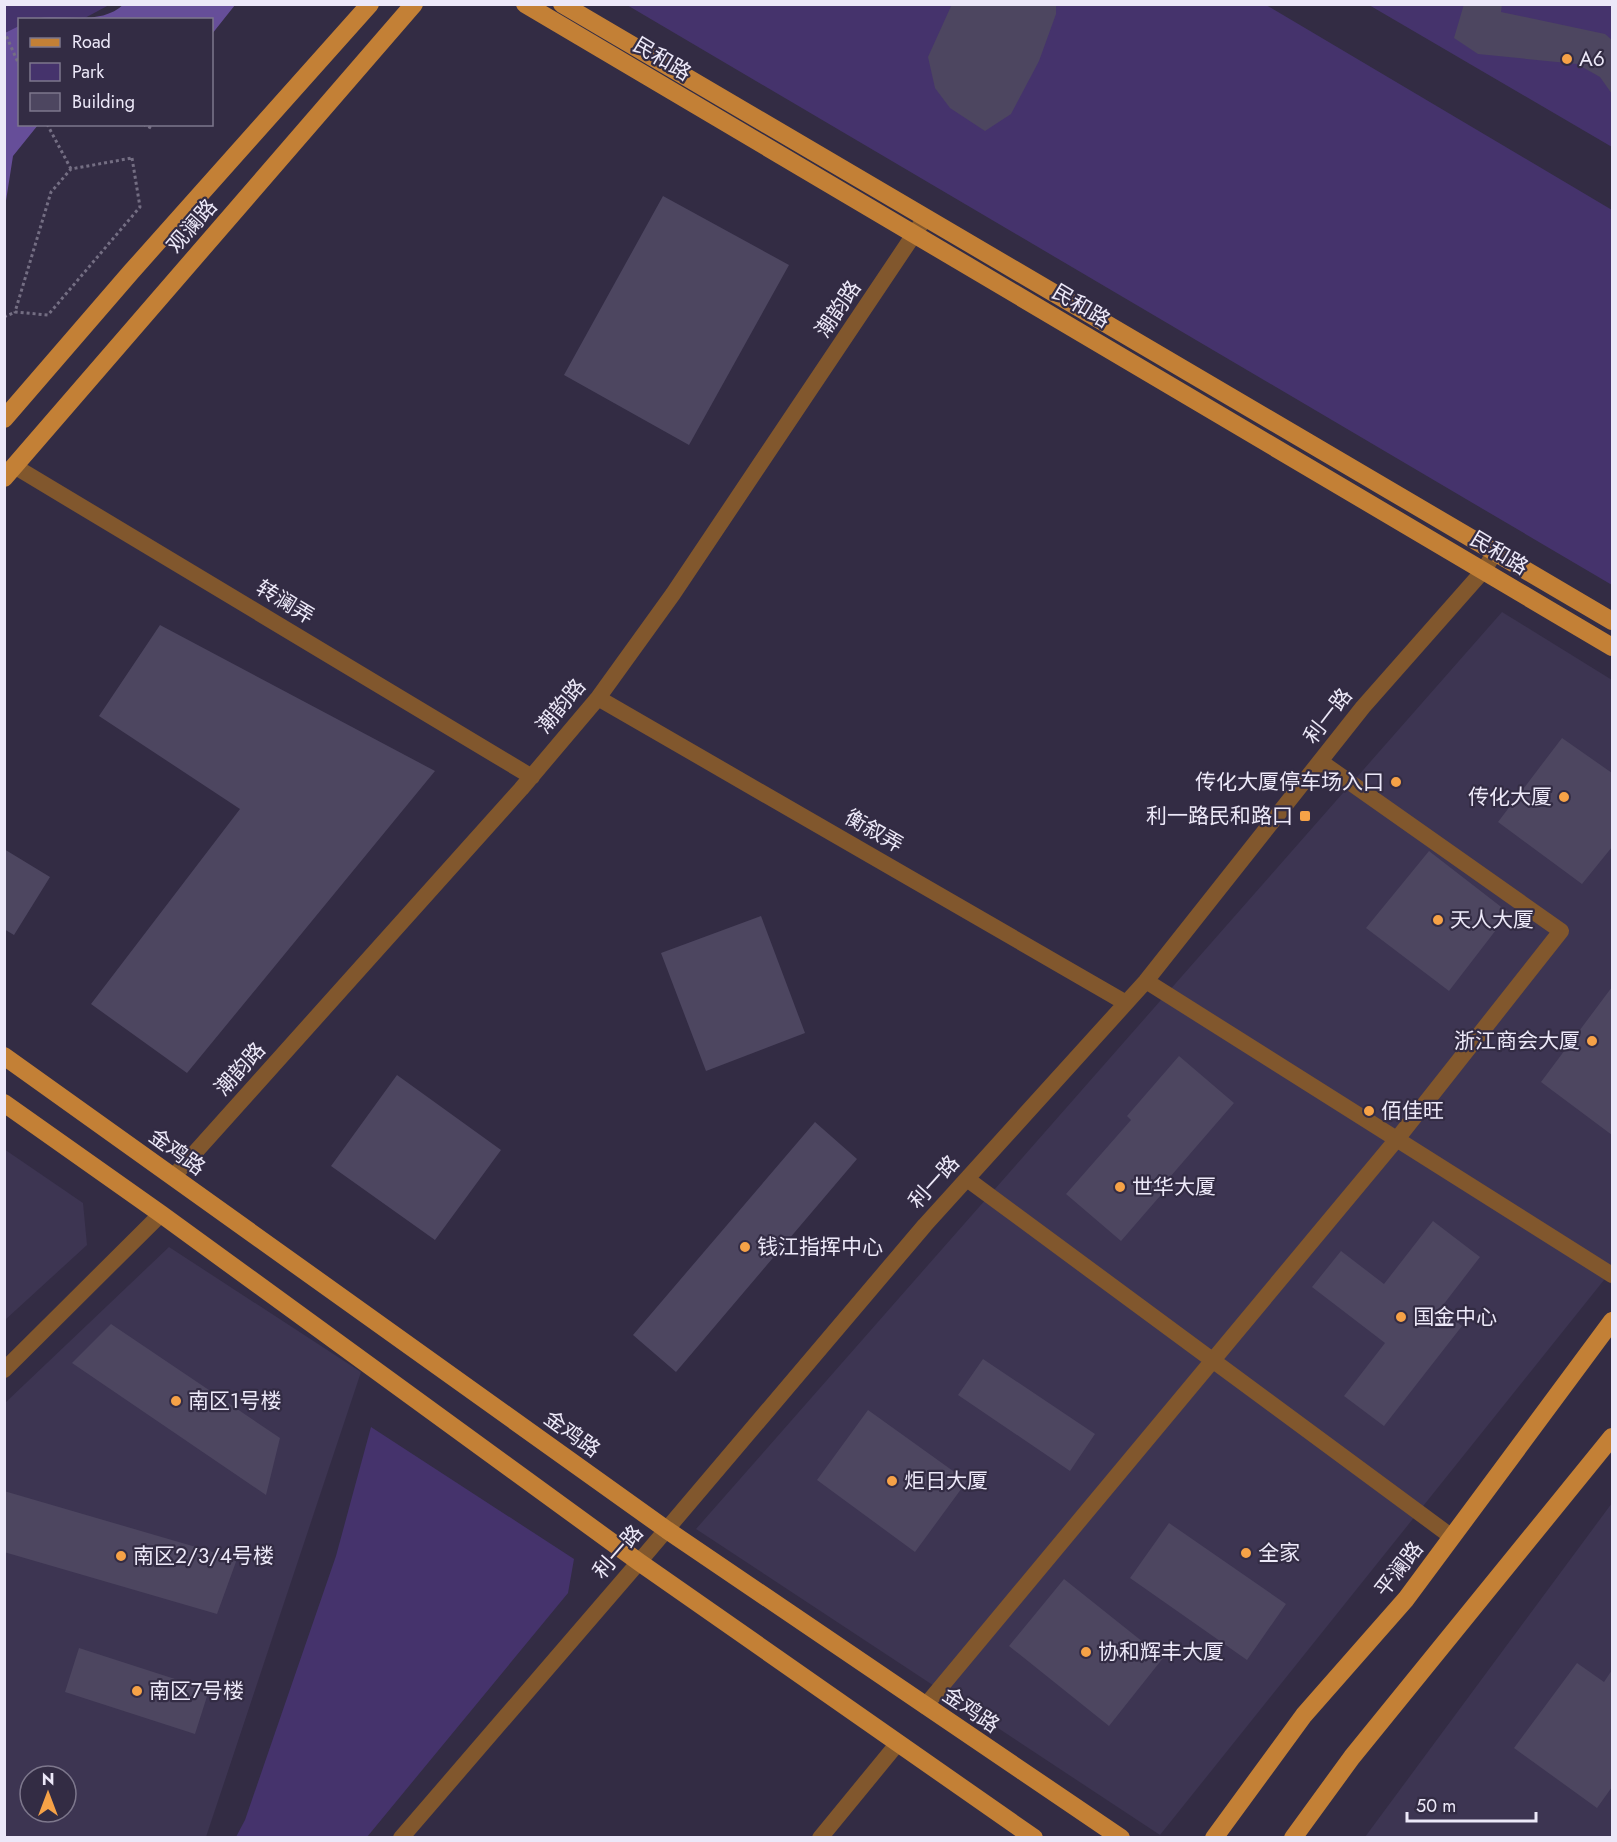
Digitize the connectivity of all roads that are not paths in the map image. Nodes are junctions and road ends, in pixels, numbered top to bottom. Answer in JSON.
{"nodes":[{"id":1,"x":370,"y":4,"type":"edge"},
{"id":2,"x":414,"y":4,"type":"edge"},
{"id":3,"x":525,"y":4,"type":"edge"},
{"id":4,"x":562,"y":4,"type":"edge"},
{"id":5,"x":925,"y":218,"type":"junction"},
{"id":6,"x":915,"y":234,"type":"junction"},
{"id":7,"x":4,"y":419,"type":"edge"},
{"id":8,"x":9,"y":472,"type":"edge"},
{"id":9,"x":1495,"y":552,"type":"junction"},
{"id":10,"x":1484,"y":570,"type":"junction"},
{"id":11,"x":1612,"y":621,"type":"edge"},
{"id":12,"x":1612,"y":647,"type":"edge"},
{"id":13,"x":598,"y":698,"type":"junction"},
{"id":14,"x":1321,"y":762,"type":"junction"},
{"id":15,"x":531,"y":777,"type":"junction"},
{"id":16,"x":1146,"y":981,"type":"junction"},
{"id":17,"x":1126,"y":1002,"type":"junction"},
{"id":18,"x":4,"y":1056,"type":"edge"},
{"id":19,"x":4,"y":1102,"type":"edge"},
{"id":20,"x":1397,"y":1139,"type":"junction"},
{"id":21,"x":173,"y":1177,"type":"junction"},
{"id":22,"x":967,"y":1179,"type":"junction"},
{"id":23,"x":161,"y":1214,"type":"junction"},
{"id":24,"x":1612,"y":1275,"type":"edge"},
{"id":25,"x":1612,"y":1321,"type":"edge"},
{"id":26,"x":1212,"y":1360,"type":"junction"},
{"id":27,"x":4,"y":1370,"type":"edge"},
{"id":28,"x":1612,"y":1437,"type":"edge"},
{"id":29,"x":667,"y":1530,"type":"junction"},
{"id":30,"x":1452,"y":1537,"type":"junction"},
{"id":31,"x":639,"y":1562,"type":"junction"},
{"id":32,"x":925,"y":1706,"type":"junction"},
{"id":33,"x":898,"y":1743,"type":"junction"},
{"id":34,"x":401,"y":1838,"type":"edge"},
{"id":35,"x":820,"y":1838,"type":"edge"},
{"id":36,"x":1034,"y":1838,"type":"edge"},
{"id":37,"x":1121,"y":1838,"type":"edge"},
{"id":38,"x":1214,"y":1838,"type":"edge"},
{"id":39,"x":1293,"y":1838,"type":"edge"}],
"edges":[{"from":1,"to":7,"type":"main road","name":"观澜路"},
{"from":2,"to":8,"type":"main road","name":"观澜路"},
{"from":3,"to":6,"type":"main road","name":"民和路"},
{"from":4,"to":5,"type":"main road","name":"民和路"},
{"from":5,"to":6,"type":"street","name":"潮韵路"},
{"from":5,"to":9,"type":"main road","name":"民和路"},
{"from":6,"to":10,"type":"main road","name":"民和路"},
{"from":6,"to":13,"type":"street","name":"潮韵路"},
{"from":8,"to":15,"type":"street","name":"转澜弄"},
{"from":9,"to":10,"type":"street","name":"利一路"},
{"from":9,"to":11,"type":"main road","name":"民和路"},
{"from":10,"to":12,"type":"main road","name":"民和路"},
{"from":10,"to":14,"type":"street","name":"利一路"},
{"from":13,"to":15,"type":"street","name":"潮韵路"},
{"from":13,"to":17,"type":"street","name":"衡叙弄"},
{"from":14,"to":16,"type":"street","name":"利一路"},
{"from":14,"to":20,"type":"street"},
{"from":15,"to":21,"type":"street","name":"潮韵路"},
{"from":16,"to":17,"type":"street","name":"利一路"},
{"from":16,"to":20,"type":"street"},
{"from":17,"to":22,"type":"street","name":"利一路"},
{"from":18,"to":21,"type":"main road","name":"金鸡路"},
{"from":19,"to":23,"type":"main road"},
{"from":20,"to":24,"type":"street"},
{"from":20,"to":26,"type":"street"},
{"from":21,"to":29,"type":"main road","name":"金鸡路"},
{"from":22,"to":26,"type":"street"},
{"from":22,"to":29,"type":"street","name":"利一路"},
{"from":23,"to":27,"type":"street"},
{"from":23,"to":31,"type":"main road"},
{"from":25,"to":30,"type":"main road","name":"平澜路"},
{"from":26,"to":30,"type":"street"},
{"from":26,"to":32,"type":"street"},
{"from":28,"to":39,"type":"main road"},
{"from":29,"to":31,"type":"street","name":"利一路"},
{"from":29,"to":32,"type":"main road","name":"金鸡路"},
{"from":30,"to":38,"type":"main road","name":"平澜路"},
{"from":31,"to":33,"type":"main road"},
{"from":31,"to":34,"type":"street","name":"利一路"},
{"from":32,"to":37,"type":"main road","name":"金鸡路"},
{"from":33,"to":35,"type":"street"},
{"from":33,"to":36,"type":"main road"}]}
